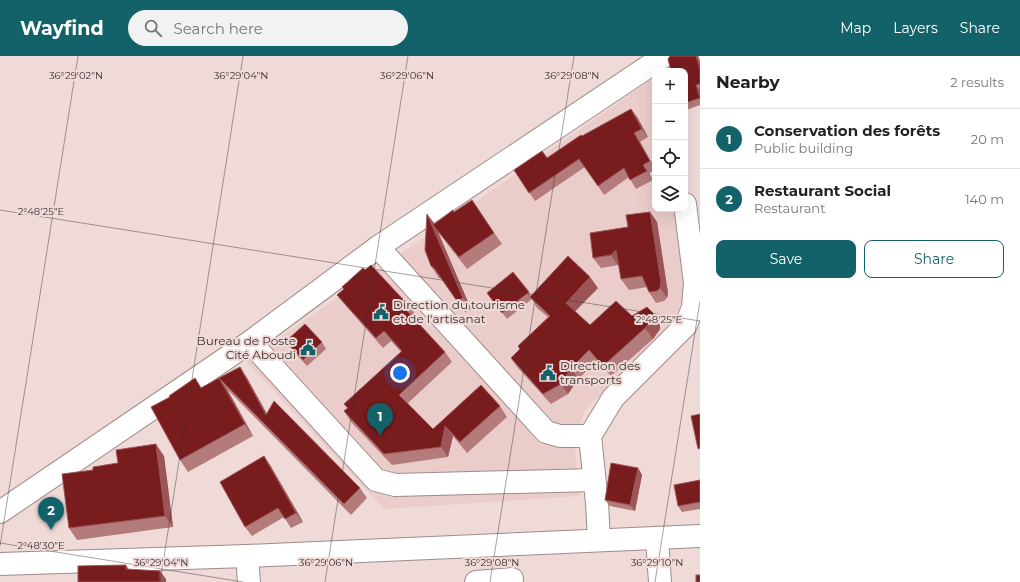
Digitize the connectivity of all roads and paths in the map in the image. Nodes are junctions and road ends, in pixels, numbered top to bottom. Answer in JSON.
{"nodes":[{"id":1,"x":665,"y":56,"type":"edge"},
{"id":2,"x":667,"y":68,"type":"edge"},
{"id":3,"x":686,"y":212,"type":"edge"},
{"id":4,"x":378,"y":247,"type":"junction"},
{"id":5,"x":250,"y":342,"type":"junction"},
{"id":6,"x":590,"y":436,"type":"junction"},
{"id":7,"x":594,"y":480,"type":"junction"},
{"id":8,"x":0,"y":512,"type":"edge"},
{"id":9,"x":700,"y":536,"type":"edge"},
{"id":10,"x":657,"y":539,"type":"junction"},
{"id":11,"x":599,"y":540,"type":"junction"},
{"id":12,"x":247,"y":556,"type":"junction"},
{"id":13,"x":0,"y":564,"type":"edge"},
{"id":14,"x":512,"y":579,"type":"dead end"},
{"id":15,"x":249,"y":582,"type":"edge"},
{"id":16,"x":476,"y":582,"type":"edge"},
{"id":17,"x":660,"y":582,"type":"edge"}],
"edges":[{"from":1,"to":2,"type":"street"},
{"from":1,"to":4,"type":"street"},
{"from":3,"to":6,"type":"street"},
{"from":4,"to":5,"type":"street"},
{"from":4,"to":6,"type":"street"},
{"from":5,"to":7,"type":"street"},
{"from":5,"to":8,"type":"street"},
{"from":6,"to":7,"type":"street"},
{"from":7,"to":11,"type":"street"},
{"from":9,"to":10,"type":"street"},
{"from":10,"to":11,"type":"street"},
{"from":10,"to":17,"type":"street"},
{"from":11,"to":12,"type":"street"},
{"from":12,"to":13,"type":"street"},
{"from":12,"to":15,"type":"street"},
{"from":14,"to":16,"type":"street"}]}
